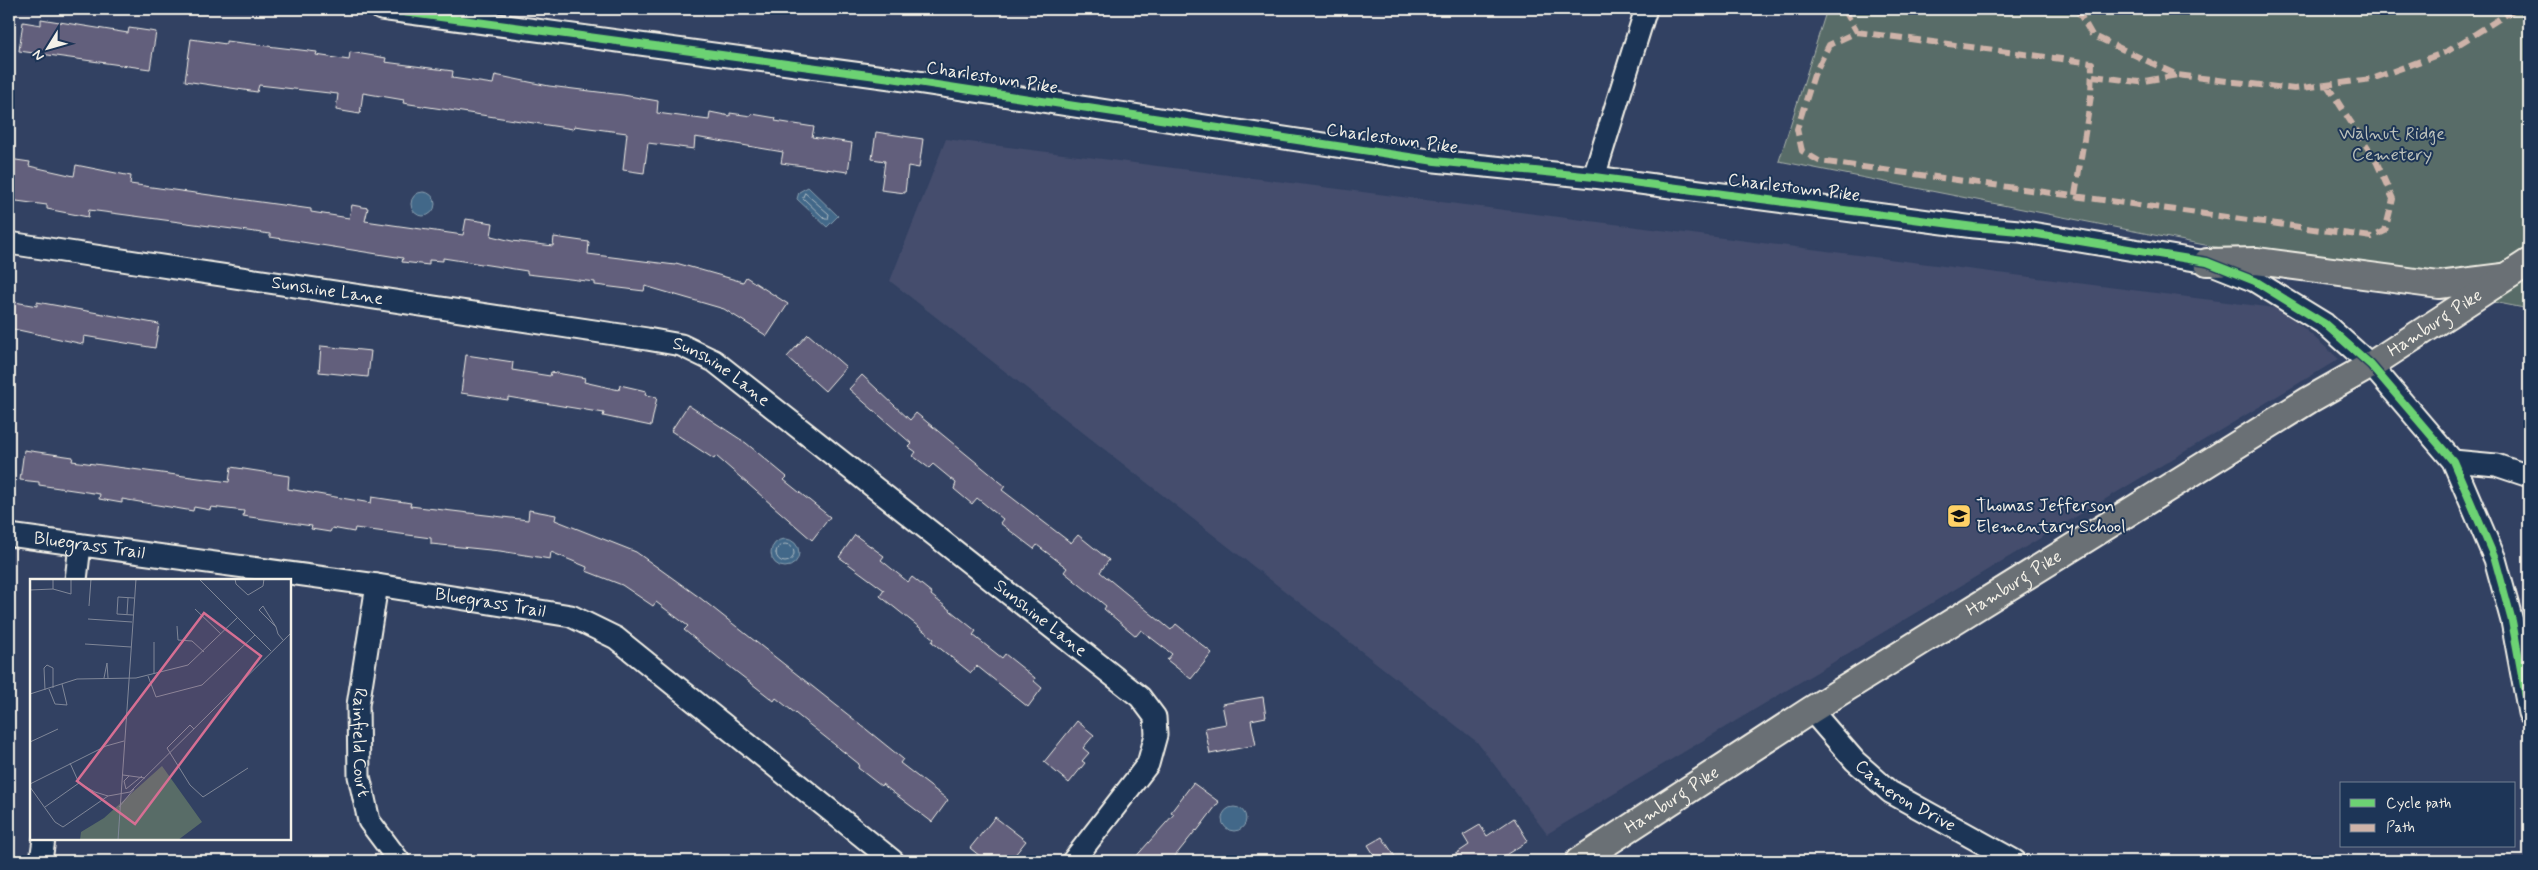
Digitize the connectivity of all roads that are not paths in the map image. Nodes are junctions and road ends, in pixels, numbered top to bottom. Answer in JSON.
{"nodes":[{"id":1,"x":381,"y":9,"type":"edge"},
{"id":2,"x":1646,"y":9,"type":"edge"},
{"id":3,"x":1594,"y":177,"type":"junction"},
{"id":4,"x":9,"y":243,"type":"edge"},
{"id":5,"x":2208,"y":262,"type":"junction"},
{"id":6,"x":2519,"y":269,"type":"edge"},
{"id":7,"x":2371,"y":365,"type":"junction"},
{"id":8,"x":2453,"y":461,"type":"junction"},
{"id":9,"x":2529,"y":476,"type":"edge"},
{"id":10,"x":9,"y":535,"type":"edge"},
{"id":11,"x":80,"y":544,"type":"junction"},
{"id":12,"x":76,"y":579,"type":"edge"},
{"id":13,"x":377,"y":585,"type":"junction"},
{"id":14,"x":1811,"y":710,"type":"junction"},
{"id":15,"x":2529,"y":713,"type":"edge"},
{"id":16,"x":44,"y":840,"type":"edge"},
{"id":17,"x":41,"y":861,"type":"edge"},
{"id":18,"x":399,"y":861,"type":"edge"},
{"id":19,"x":893,"y":861,"type":"edge"},
{"id":20,"x":1073,"y":861,"type":"edge"},
{"id":21,"x":1579,"y":861,"type":"edge"},
{"id":22,"x":2015,"y":861,"type":"edge"}],
"edges":[{"from":1,"to":3,"type":"street","name":"Charlestown Pike"},
{"from":2,"to":3,"type":"street"},
{"from":3,"to":5,"type":"street","name":"Charlestown Pike"},
{"from":4,"to":20,"type":"street","name":"Sunshine Lane"},
{"from":5,"to":6,"type":"main road"},
{"from":5,"to":7,"type":"street","name":"Charlestown Pike"},
{"from":6,"to":7,"type":"main road","name":"Hamburg Pike"},
{"from":7,"to":8,"type":"street","name":"Charlestown Pike"},
{"from":7,"to":14,"type":"main road","name":"Hamburg Pike"},
{"from":8,"to":9,"type":"street"},
{"from":8,"to":15,"type":"street","name":"Charlestown Pike"},
{"from":10,"to":11,"type":"street","name":"Bluegrass Trail"},
{"from":11,"to":12,"type":"street"},
{"from":11,"to":13,"type":"street","name":"Bluegrass Trail"},
{"from":13,"to":18,"type":"street","name":"Rainfield Court"},
{"from":13,"to":19,"type":"street","name":"Bluegrass Trail"},
{"from":14,"to":21,"type":"main road","name":"Hamburg Pike"},
{"from":14,"to":22,"type":"street","name":"Cameron Drive"},
{"from":16,"to":17,"type":"street"}]}
